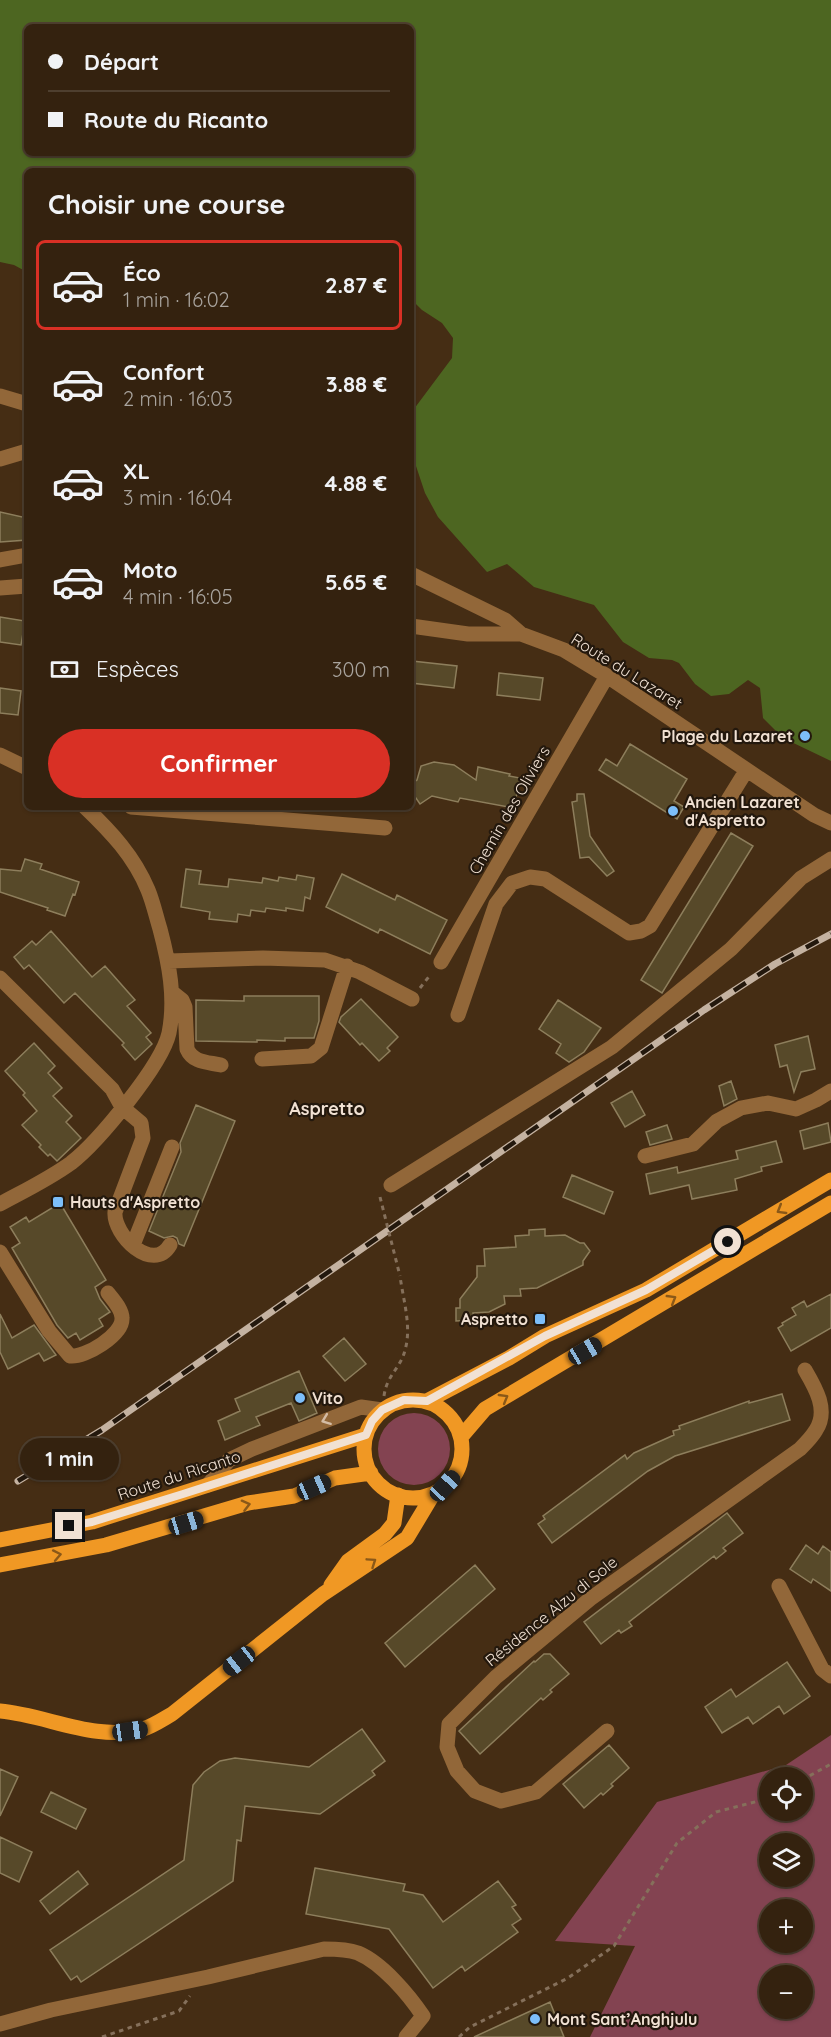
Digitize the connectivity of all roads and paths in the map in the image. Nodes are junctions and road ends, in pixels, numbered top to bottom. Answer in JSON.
{"nodes":[{"id":1,"x":0,"y":396,"type":"edge"},
{"id":2,"x":24,"y":403,"type":"edge"},
{"id":3,"x":24,"y":452,"type":"edge"},
{"id":4,"x":0,"y":459,"type":"edge"},
{"id":5,"x":24,"y":556,"type":"edge"},
{"id":6,"x":0,"y":560,"type":"edge"},
{"id":7,"x":414,"y":575,"type":"edge"},
{"id":8,"x":24,"y":585,"type":"edge"},
{"id":9,"x":0,"y":588,"type":"edge"},
{"id":10,"x":414,"y":626,"type":"edge"},
{"id":11,"x":522,"y":634,"type":"junction"},
{"id":12,"x":607,"y":676,"type":"junction"},
{"id":13,"x":0,"y":755,"type":"edge"},
{"id":14,"x":24,"y":767,"type":"edge"},
{"id":15,"x":746,"y":771,"type":"junction"},
{"id":16,"x":88,"y":810,"type":"edge"},
{"id":17,"x":167,"y":810,"type":"edge"},
{"id":18,"x":831,"y":823,"type":"edge"},
{"id":19,"x":385,"y":828,"type":"dead end"},
{"id":20,"x":831,"y":859,"type":"edge"},
{"id":21,"x":169,"y":961,"type":"junction"},
{"id":22,"x":441,"y":962,"type":"joint"},
{"id":23,"x":347,"y":966,"type":"junction"},
{"id":24,"x":0,"y":978,"type":"edge"},
{"id":25,"x":172,"y":992,"type":"junction"},
{"id":26,"x":412,"y":999,"type":"joint"},
{"id":27,"x":458,"y":1015,"type":"dead end"},
{"id":28,"x":261,"y":1059,"type":"dead end"},
{"id":29,"x":221,"y":1065,"type":"dead end"},
{"id":30,"x":831,"y":1091,"type":"edge"},
{"id":31,"x":122,"y":1107,"type":"junction"},
{"id":32,"x":172,"y":1147,"type":"dead end"},
{"id":33,"x":645,"y":1156,"type":"dead end"},
{"id":34,"x":831,"y":1180,"type":"edge"},
{"id":35,"x":391,"y":1185,"type":"dead end"},
{"id":36,"x":380,"y":1197,"type":"dead end"},
{"id":37,"x":831,"y":1203,"type":"edge"},
{"id":38,"x":0,"y":1204,"type":"edge"},
{"id":39,"x":133,"y":1245,"type":"junction"},
{"id":40,"x":170,"y":1245,"type":"dead end"},
{"id":41,"x":0,"y":1252,"type":"edge"},
{"id":42,"x":108,"y":1293,"type":"dead end"},
{"id":43,"x":805,"y":1370,"type":"dead end"},
{"id":44,"x":427,"y":1401,"type":"junction"},
{"id":45,"x":382,"y":1410,"type":"junction"},
{"id":46,"x":366,"y":1435,"type":"junction"},
{"id":47,"x":461,"y":1437,"type":"junction"},
{"id":48,"x":371,"y":1473,"type":"junction"},
{"id":49,"x":208,"y":1485,"type":"junction"},
{"id":50,"x":434,"y":1493,"type":"junction"},
{"id":51,"x":398,"y":1495,"type":"junction"},
{"id":52,"x":0,"y":1540,"type":"edge"},
{"id":53,"x":0,"y":1565,"type":"edge"},
{"id":54,"x":779,"y":1586,"type":"dead end"},
{"id":55,"x":323,"y":1594,"type":"junction"},
{"id":56,"x":831,"y":1676,"type":"edge"},
{"id":57,"x":0,"y":1711,"type":"edge"},
{"id":58,"x":607,"y":1731,"type":"dead end"},
{"id":59,"x":831,"y":1764,"type":"edge"},
{"id":60,"x":813,"y":1774,"type":"edge"},
{"id":61,"x":759,"y":1801,"type":"edge"},
{"id":62,"x":192,"y":1981,"type":"junction"},
{"id":63,"x":0,"y":2024,"type":"edge"},
{"id":64,"x":102,"y":2037,"type":"edge"},
{"id":65,"x":406,"y":2037,"type":"edge"},
{"id":66,"x":459,"y":2037,"type":"edge"}],
"edges":[{"from":1,"to":2,"type":"street"},
{"from":3,"to":4,"type":"street"},
{"from":5,"to":6,"type":"street"},
{"from":7,"to":11,"type":"street","name":"Route du Lazaret"},
{"from":8,"to":9,"type":"street"},
{"from":10,"to":11,"type":"street","name":"Route du Lazaret"},
{"from":11,"to":12,"type":"street","name":"Route du Lazaret"},
{"from":12,"to":15,"type":"street","name":"Route du Lazaret"},
{"from":12,"to":22,"type":"street","name":"Chemin des Oliviers"},
{"from":13,"to":14,"type":"street"},
{"from":15,"to":18,"type":"street","name":"Route du Lazaret"},
{"from":15,"to":27,"type":"street"},
{"from":16,"to":21,"type":"street"},
{"from":17,"to":19,"type":"street"},
{"from":20,"to":35,"type":"street"},
{"from":21,"to":23,"type":"street"},
{"from":21,"to":25,"type":"street"},
{"from":22,"to":26,"type":"path"},
{"from":23,"to":26,"type":"street"},
{"from":23,"to":28,"type":"street"},
{"from":24,"to":31,"type":"street"},
{"from":25,"to":29,"type":"street"},
{"from":25,"to":31,"type":"street"},
{"from":30,"to":33,"type":"street"},
{"from":31,"to":38,"type":"street"},
{"from":31,"to":39,"type":"street"},
{"from":32,"to":39,"type":"street"},
{"from":34,"to":44,"type":"main road","one_way":true},
{"from":36,"to":45,"type":"path","bridge":true},
{"from":47,"to":37,"type":"main road","one_way":true},
{"from":39,"to":40,"type":"street"},
{"from":41,"to":42,"type":"street"},
{"from":43,"to":58,"type":"street","name":"Résidence Alzu di Sole"},
{"from":44,"to":45,"type":"main road"},
{"from":44,"to":47,"type":"main road"},
{"from":45,"to":46,"type":"main road"},
{"from":45,"to":49,"type":"street","one_way":true},
{"from":46,"to":48,"type":"main road"},
{"from":46,"to":49,"type":"main road","name":"Route du Ricanto"},
{"from":47,"to":50,"type":"main road"},
{"from":48,"to":51,"type":"main road"},
{"from":53,"to":48,"type":"main road","one_way":true},
{"from":49,"to":52,"type":"main road","name":"Route du Ricanto"},
{"from":50,"to":51,"type":"main road"},
{"from":55,"to":50,"type":"main road","one_way":true},
{"from":51,"to":55,"type":"main road"},
{"from":54,"to":56,"type":"street"},
{"from":55,"to":57,"type":"main road"},
{"from":59,"to":60,"type":"path"},
{"from":61,"to":66,"type":"path"},
{"from":62,"to":63,"type":"street"},
{"from":62,"to":64,"type":"path"},
{"from":62,"to":65,"type":"street"}]}
